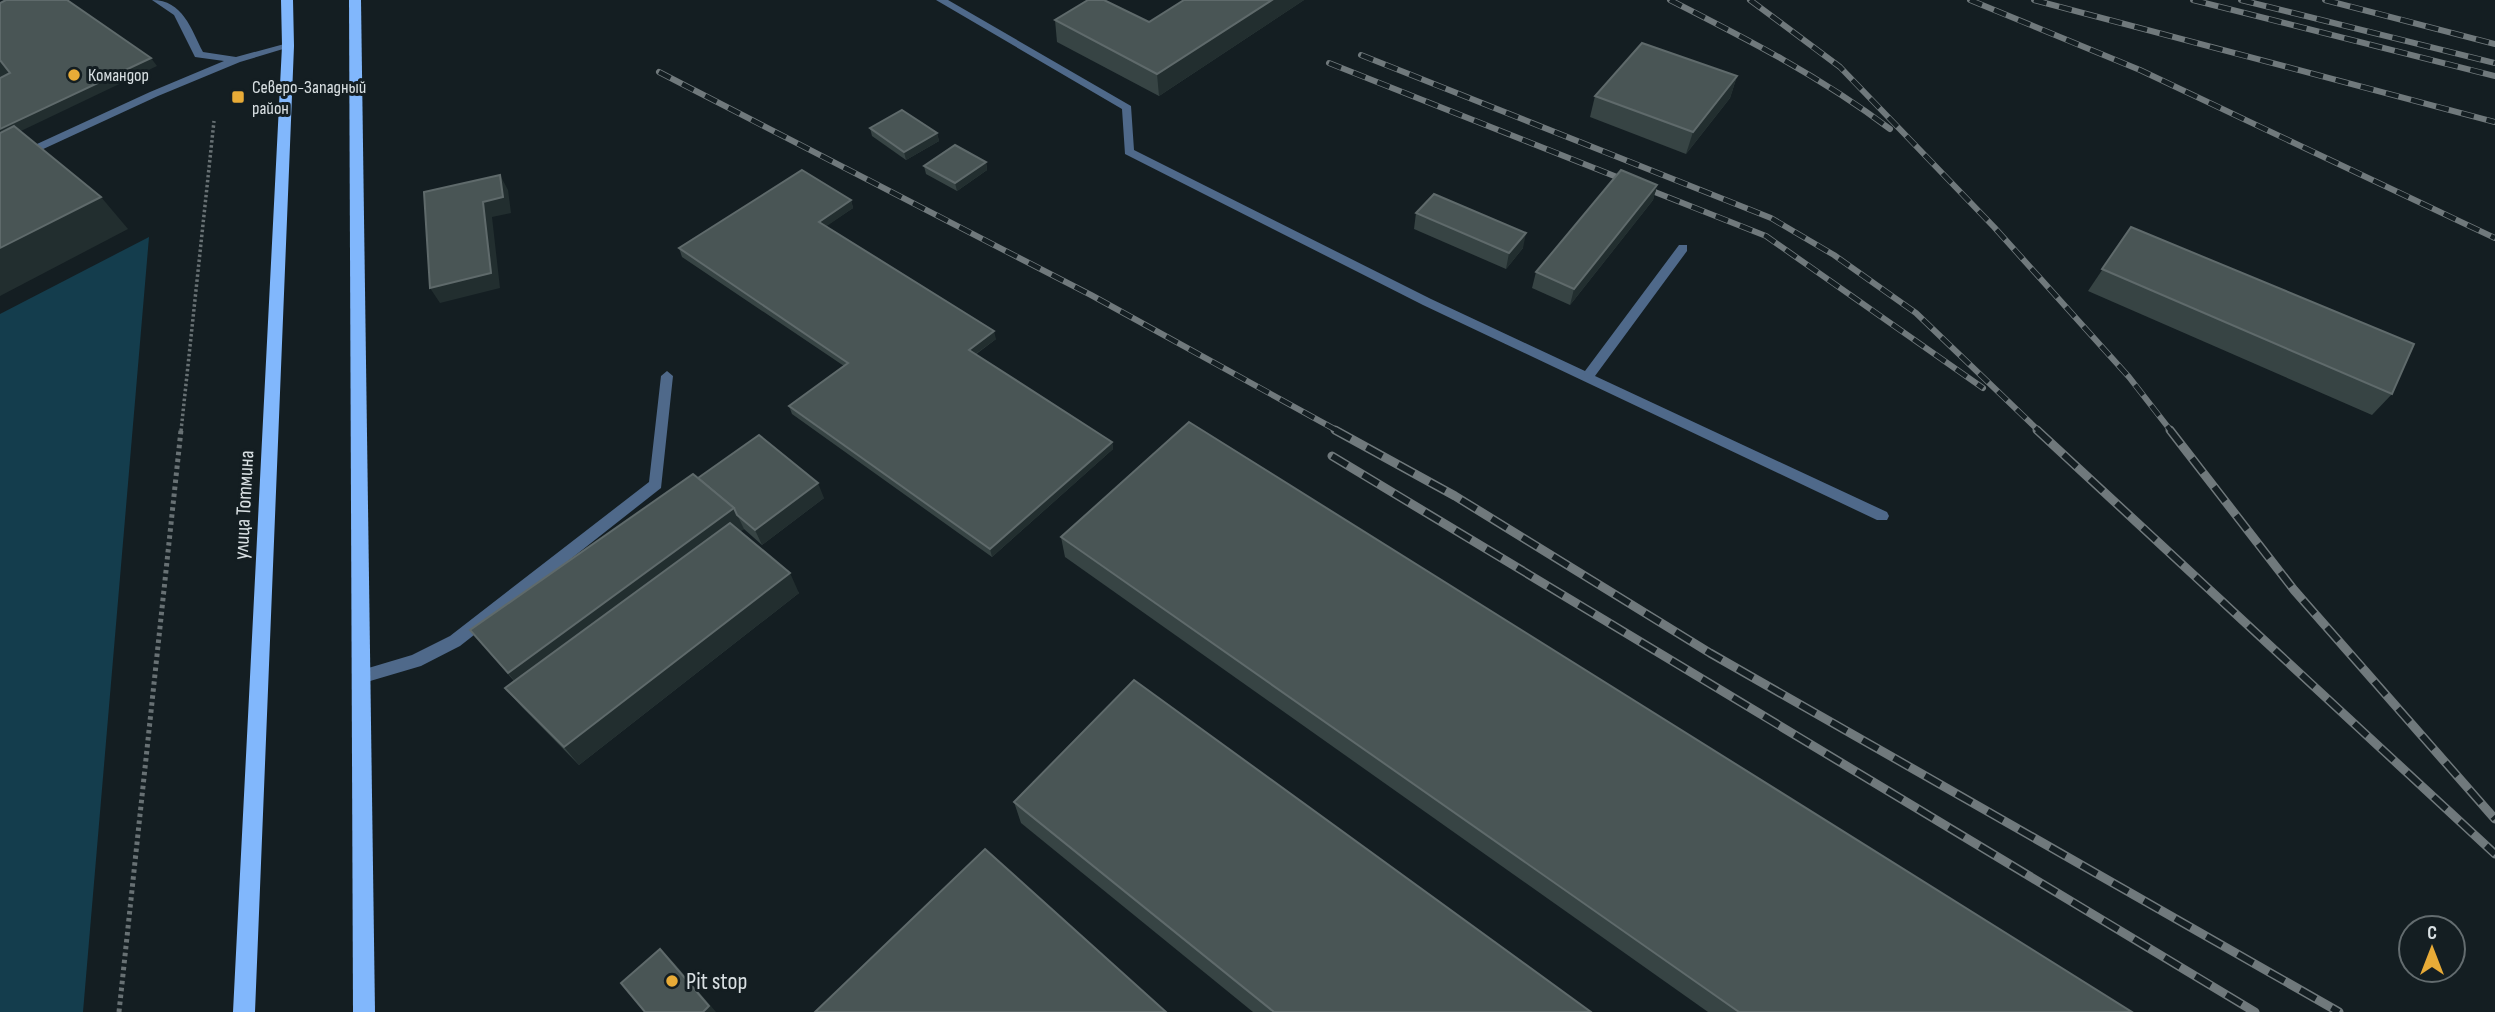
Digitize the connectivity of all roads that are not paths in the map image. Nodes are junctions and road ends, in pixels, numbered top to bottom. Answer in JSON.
{"nodes":[{"id":1,"x":157,"y":0,"type":"edge"},
{"id":2,"x":287,"y":0,"type":"edge"},
{"id":3,"x":355,"y":0,"type":"edge"},
{"id":4,"x":941,"y":0,"type":"edge"},
{"id":5,"x":288,"y":46,"type":"junction"},
{"id":6,"x":236,"y":60,"type":"junction"},
{"id":7,"x":0,"y":165,"type":"edge"},
{"id":8,"x":1683,"y":248,"type":"dead end"},
{"id":9,"x":667,"y":376,"type":"dead end"},
{"id":10,"x":1588,"y":376,"type":"junction"},
{"id":11,"x":1882,"y":516,"type":"dead end"},
{"id":12,"x":360,"y":677,"type":"junction"},
{"id":13,"x":244,"y":1012,"type":"edge"},
{"id":14,"x":364,"y":1012,"type":"edge"}],
"edges":[{"from":1,"to":6,"type":"lane"},
{"from":2,"to":5,"type":"main road","name":"улица Тотмина"},
{"from":3,"to":12,"type":"main road"},
{"from":4,"to":10,"type":"lane"},
{"from":5,"to":6,"type":"lane"},
{"from":5,"to":13,"type":"main road","name":"улица Тотмина"},
{"from":6,"to":7,"type":"lane"},
{"from":8,"to":10,"type":"lane"},
{"from":9,"to":12,"type":"lane"},
{"from":10,"to":11,"type":"lane"},
{"from":12,"to":14,"type":"main road"}]}
